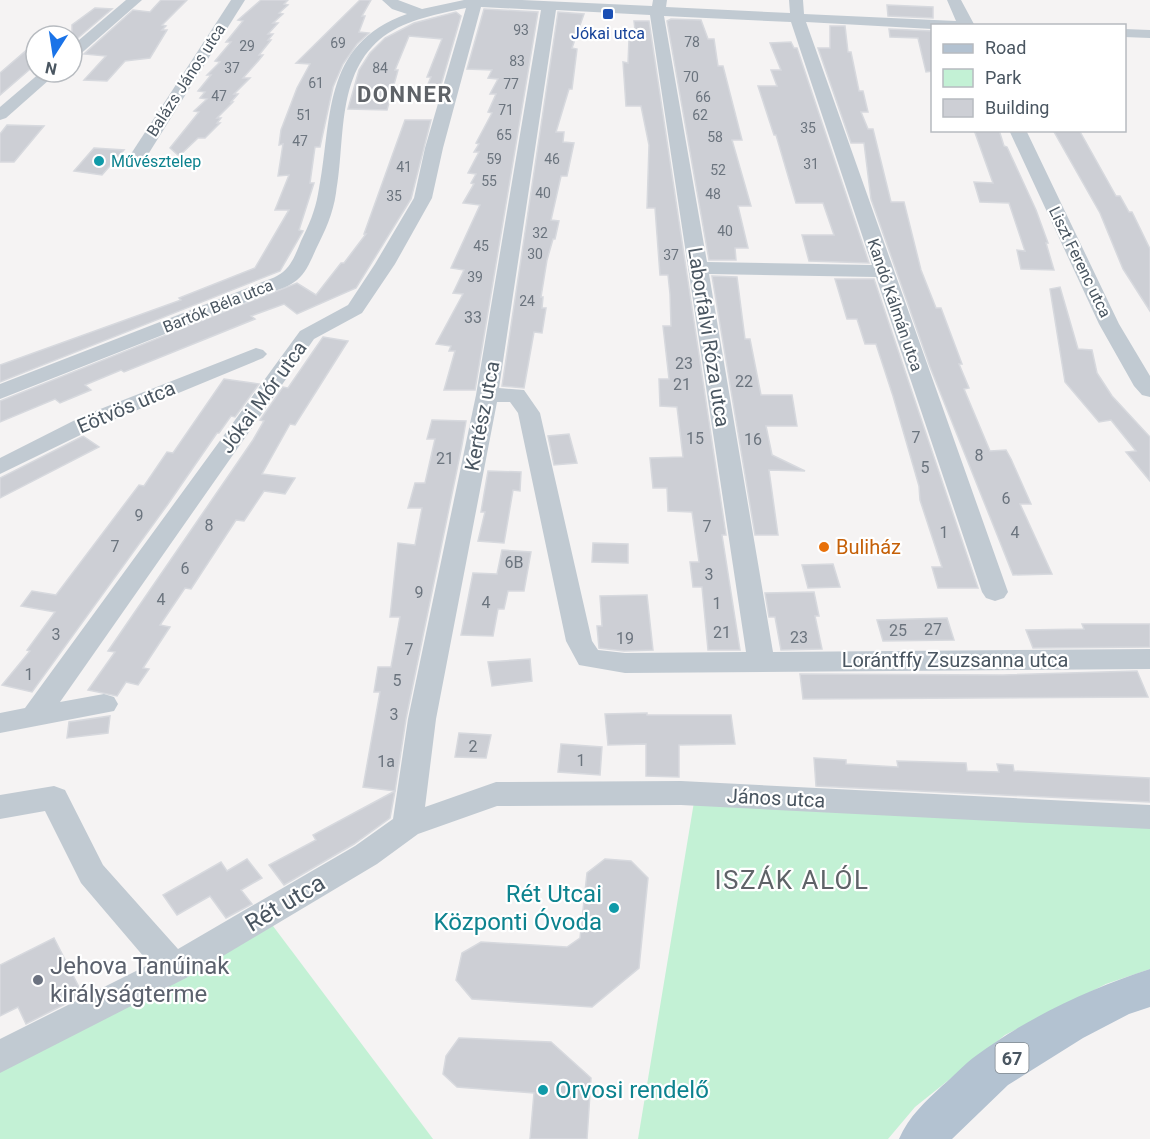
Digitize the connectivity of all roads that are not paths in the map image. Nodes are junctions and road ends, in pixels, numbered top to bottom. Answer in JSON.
{"nodes":[{"id":1,"x":135,"y":0,"type":"edge"},
{"id":2,"x":238,"y":0,"type":"edge"},
{"id":3,"x":389,"y":0,"type":"edge"},
{"id":4,"x":796,"y":0,"type":"edge"},
{"id":5,"x":954,"y":0,"type":"edge"},
{"id":6,"x":478,"y":1,"type":"edge"},
{"id":7,"x":549,"y":6,"type":"junction"},
{"id":8,"x":658,"y":6,"type":"edge"},
{"id":9,"x":383,"y":14,"type":"dead end"},
{"id":10,"x":419,"y":14,"type":"junction"},
{"id":11,"x":797,"y":18,"type":"junction"},
{"id":12,"x":942,"y":24,"type":"edge"},
{"id":13,"x":966,"y":24,"type":"edge"},
{"id":14,"x":1129,"y":33,"type":"edge"},
{"id":15,"x":1150,"y":34,"type":"edge"},
{"id":16,"x":84,"y":44,"type":"edge"},
{"id":17,"x":1150,"y":44,"type":"edge"},
{"id":18,"x":36,"y":84,"type":"edge"},
{"id":19,"x":0,"y":115,"type":"edge"},
{"id":20,"x":1018,"y":132,"type":"edge"},
{"id":21,"x":136,"y":160,"type":"dead end"},
{"id":22,"x":698,"y":268,"type":"junction"},
{"id":23,"x":883,"y":271,"type":"junction"},
{"id":24,"x":256,"y":354,"type":"dead end"},
{"id":25,"x":1150,"y":390,"type":"edge"},
{"id":26,"x":0,"y":392,"type":"edge"},
{"id":27,"x":487,"y":395,"type":"junction"},
{"id":28,"x":0,"y":467,"type":"edge"},
{"id":29,"x":995,"y":592,"type":"dead end"},
{"id":30,"x":1150,"y":659,"type":"edge"},
{"id":31,"x":761,"y":661,"type":"junction"},
{"id":32,"x":104,"y":704,"type":"dead end"},
{"id":33,"x":35,"y":716,"type":"junction"},
{"id":34,"x":0,"y":723,"type":"edge"},
{"id":35,"x":0,"y":807,"type":"edge"},
{"id":36,"x":1150,"y":817,"type":"edge"},
{"id":37,"x":407,"y":825,"type":"junction"},
{"id":38,"x":174,"y":968,"type":"junction"},
{"id":39,"x":1150,"y":988,"type":"edge"},
{"id":40,"x":0,"y":1058,"type":"edge"},
{"id":41,"x":923,"y":1139,"type":"edge"}],
"edges":[{"from":1,"to":16,"type":"street"},
{"from":2,"to":21,"type":"street","name":"Balázs János utca"},
{"from":3,"to":10,"type":"street"},
{"from":4,"to":11,"type":"street","name":"Kandó Kálmán utca"},
{"from":5,"to":13,"type":"street"},
{"from":6,"to":7,"type":"street","name":"Bartók Béla utca"},
{"from":6,"to":10,"type":"street","name":"Bartók Béla utca"},
{"from":6,"to":33,"type":"street","name":"Jókai Mór utca"},
{"from":7,"to":8,"type":"street","name":"Bartók Béla utca"},
{"from":7,"to":27,"type":"street","name":"Kertész utca"},
{"from":8,"to":11,"type":"street","name":"Bartók Béla utca"},
{"from":8,"to":22,"type":"street","name":"Laborfalvi Róza utca"},
{"from":9,"to":10,"type":"street"},
{"from":10,"to":26,"type":"street","name":"Bartók Béla utca"},
{"from":11,"to":12,"type":"street","name":"Bartók Béla utca"},
{"from":11,"to":23,"type":"street","name":"Kandó Kálmán utca"},
{"from":14,"to":15,"type":"street"},
{"from":14,"to":17,"type":"street"},
{"from":18,"to":19,"type":"street"},
{"from":20,"to":25,"type":"street","name":"Liszt Ferenc utca"},
{"from":22,"to":23,"type":"street"},
{"from":22,"to":31,"type":"street","name":"Laborfalvi Róza utca"},
{"from":23,"to":29,"type":"street","name":"Kandó Kálmán utca"},
{"from":24,"to":28,"type":"street","name":"Eötvös utca"},
{"from":27,"to":31,"type":"street","name":"Lorántffy Zsuzsanna utca"},
{"from":27,"to":37,"type":"street","name":"Kertész utca"},
{"from":30,"to":31,"type":"street","name":"Lorántffy Zsuzsanna utca"},
{"from":32,"to":33,"type":"street"},
{"from":33,"to":34,"type":"street"},
{"from":35,"to":38,"type":"street"},
{"from":36,"to":37,"type":"street","name":"János utca"},
{"from":37,"to":38,"type":"street","name":"Rét utca"},
{"from":38,"to":40,"type":"street","name":"Rét utca"},
{"from":39,"to":41,"type":"main road","number":"67"}]}
